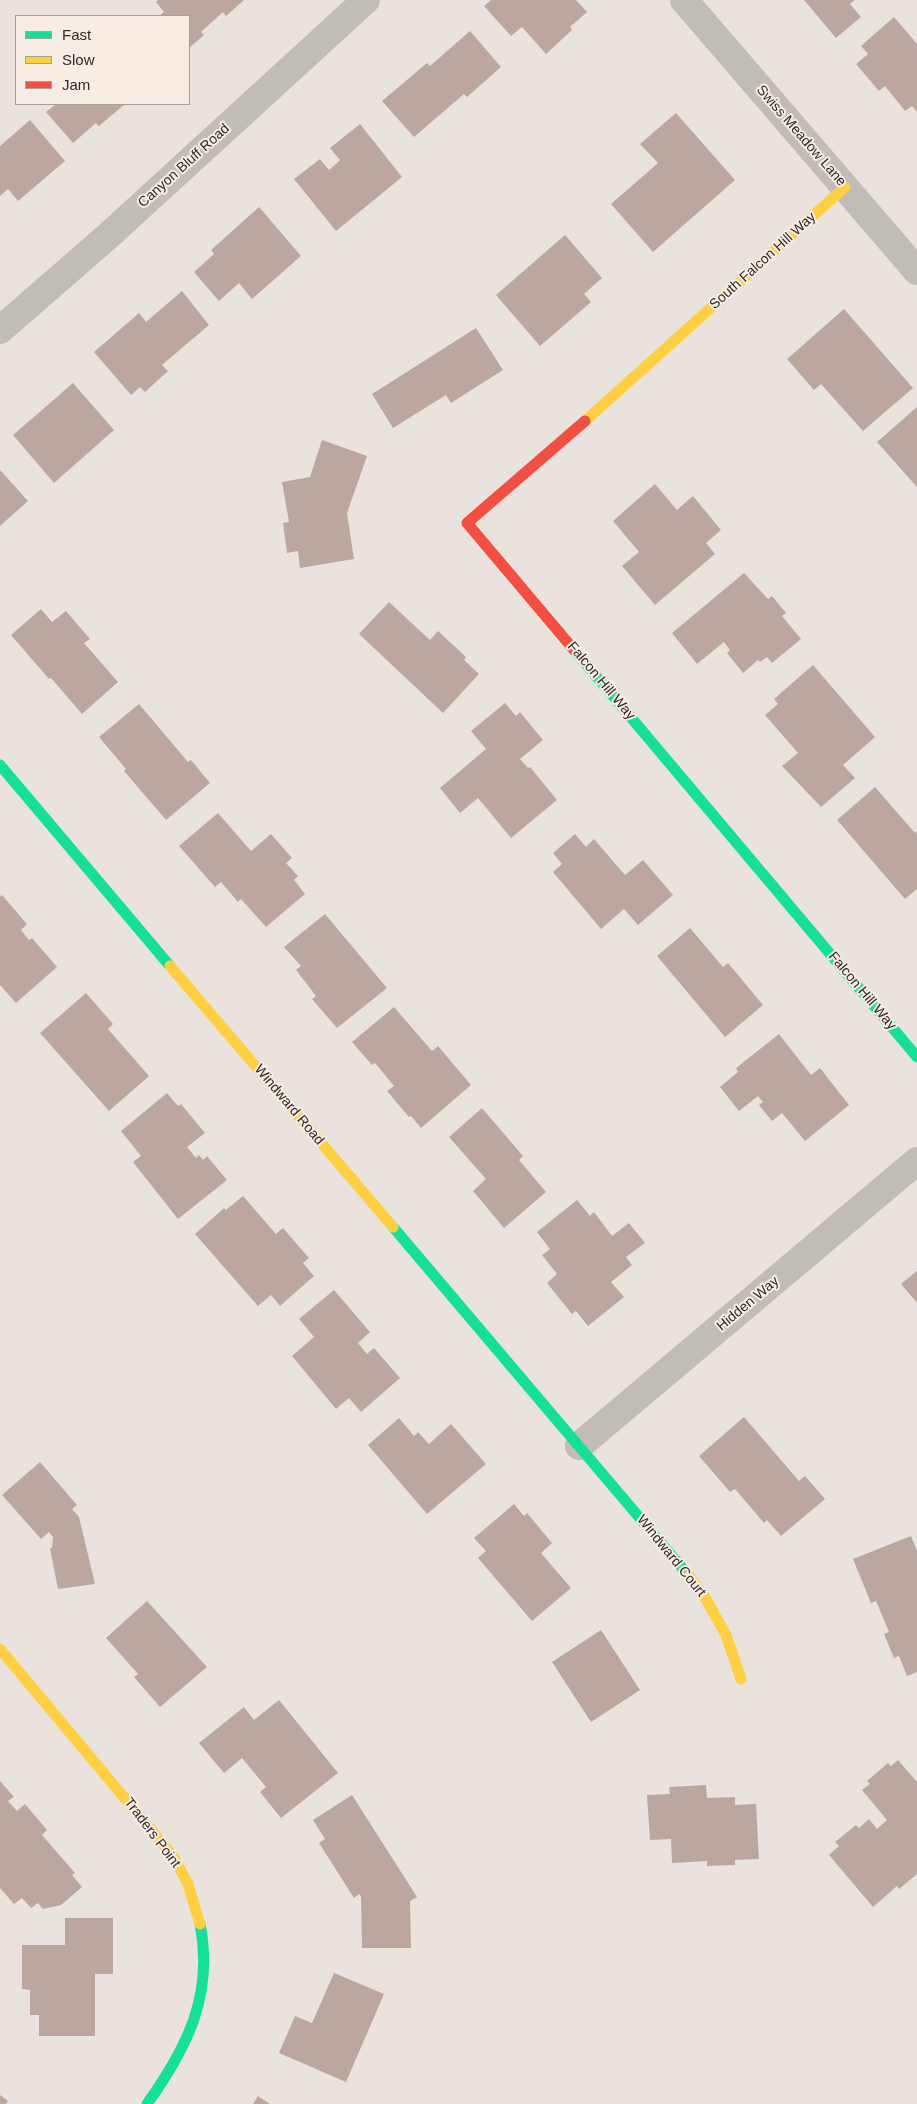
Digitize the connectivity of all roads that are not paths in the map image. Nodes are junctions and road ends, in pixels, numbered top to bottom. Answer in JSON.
{"nodes":[{"id":1,"x":366,"y":0,"type":"edge"},
{"id":2,"x":684,"y":0,"type":"edge"},
{"id":3,"x":844,"y":187,"type":"junction"},
{"id":4,"x":917,"y":271,"type":"edge"},
{"id":5,"x":0,"y":330,"type":"edge"},
{"id":6,"x":681,"y":336,"type":"joint"},
{"id":7,"x":0,"y":764,"type":"edge"},
{"id":8,"x":917,"y":1057,"type":"edge"},
{"id":9,"x":917,"y":1161,"type":"edge"},
{"id":10,"x":579,"y":1446,"type":"junction"},
{"id":11,"x":0,"y":1650,"type":"edge"},
{"id":12,"x":741,"y":1679,"type":"dead end"},
{"id":13,"x":146,"y":2104,"type":"edge"}],
"edges":[{"from":1,"to":5,"type":"street","name":"Canyon Bluff Road"},
{"from":2,"to":3,"type":"street","name":"Swiss Meadow Lane"},
{"from":3,"to":4,"type":"street","name":"Swiss Meadow Lane"},
{"from":3,"to":6,"type":"street","name":"South Falcon Hill Way"},
{"from":6,"to":8,"type":"street","name":"Falcon Hill Way"},
{"from":7,"to":10,"type":"street","name":"Windward Road"},
{"from":9,"to":10,"type":"street","name":"Hidden Way"},
{"from":10,"to":12,"type":"street","name":"Windward Court"},
{"from":11,"to":13,"type":"street","name":"Traders Point"}]}
